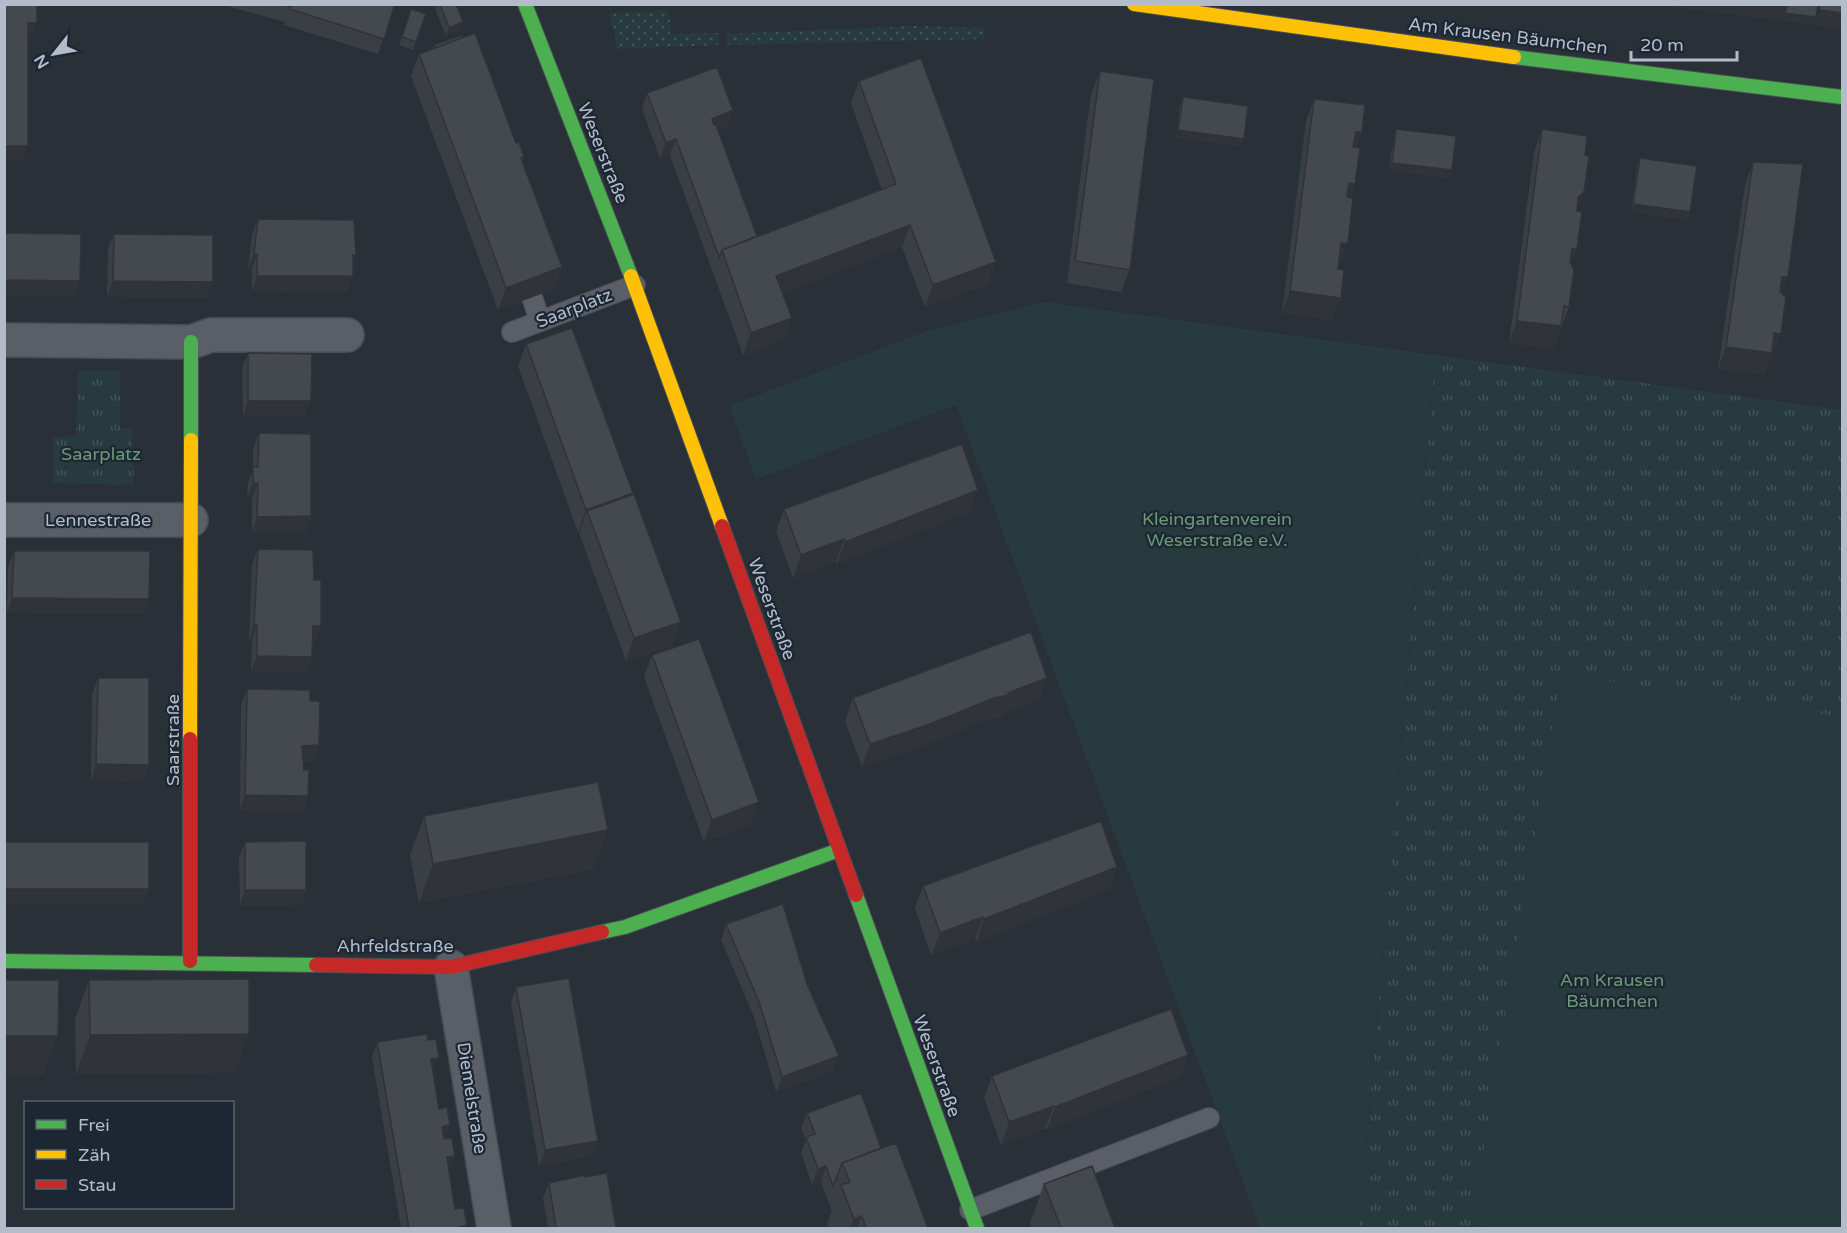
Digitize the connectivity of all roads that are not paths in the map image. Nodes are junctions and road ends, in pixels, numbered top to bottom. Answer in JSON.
{"nodes":[{"id":1,"x":525,"y":4,"type":"edge"},
{"id":2,"x":1134,"y":4,"type":"edge"},
{"id":3,"x":1842,"y":97,"type":"edge"},
{"id":4,"x":635,"y":285,"type":"junction"},
{"id":5,"x":532,"y":297,"type":"edge"},
{"id":6,"x":540,"y":321,"type":"junction"},
{"id":7,"x":512,"y":332,"type":"dead end"},
{"id":8,"x":347,"y":335,"type":"dead end"},
{"id":9,"x":4,"y":340,"type":"edge"},
{"id":10,"x":191,"y":342,"type":"junction"},
{"id":11,"x":4,"y":520,"type":"edge"},
{"id":12,"x":191,"y":520,"type":"junction"},
{"id":13,"x":839,"y":849,"type":"junction"},
{"id":14,"x":4,"y":961,"type":"edge"},
{"id":15,"x":190,"y":961,"type":"junction"},
{"id":16,"x":451,"y":967,"type":"junction"},
{"id":17,"x":1209,"y":1118,"type":"dead end"},
{"id":18,"x":974,"y":1219,"type":"edge"},
{"id":19,"x":494,"y":1228,"type":"edge"}],
"edges":[{"from":1,"to":4,"type":"street","name":"Weserstraße"},
{"from":2,"to":3,"type":"street","name":"Am Krausen Bäumchen"},
{"from":4,"to":6,"type":"lane","name":"Saarplatz"},
{"from":4,"to":13,"type":"street","name":"Weserstraße"},
{"from":5,"to":6,"type":"lane"},
{"from":6,"to":7,"type":"lane","name":"Saarplatz"},
{"from":8,"to":10,"type":"street"},
{"from":9,"to":10,"type":"street"},
{"from":10,"to":12,"type":"street"},
{"from":11,"to":12,"type":"street","name":"Lennestraße"},
{"from":12,"to":15,"type":"street","name":"Saarstraße"},
{"from":13,"to":16,"type":"street","name":"Ahrfeldstraße"},
{"from":13,"to":18,"type":"street","name":"Weserstraße"},
{"from":14,"to":15,"type":"street","name":"Ahrfeldstraße"},
{"from":15,"to":16,"type":"street","name":"Ahrfeldstraße"},
{"from":16,"to":19,"type":"street","name":"Diemelstraße"},
{"from":17,"to":18,"type":"lane"}]}
